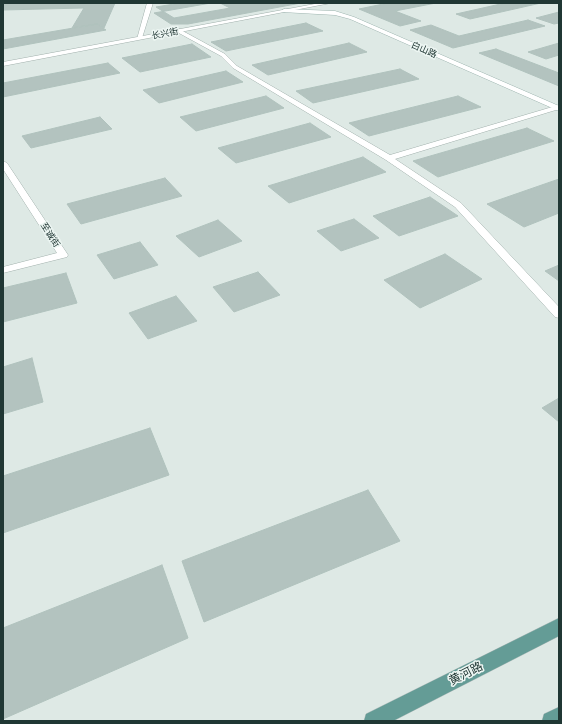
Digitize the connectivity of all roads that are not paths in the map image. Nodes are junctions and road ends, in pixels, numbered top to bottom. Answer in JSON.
{"nodes":[{"id":1,"x":157,"y":3,"type":"edge"},
{"id":2,"x":328,"y":3,"type":"edge"},
{"id":3,"x":150,"y":4,"type":"edge"},
{"id":4,"x":284,"y":11,"type":"junction"},
{"id":5,"x":179,"y":31,"type":"junction"},
{"id":6,"x":139,"y":38,"type":"junction"},
{"id":7,"x":3,"y":64,"type":"edge"},
{"id":8,"x":558,"y":108,"type":"edge"},
{"id":9,"x":389,"y":158,"type":"junction"},
{"id":10,"x":3,"y":163,"type":"edge"},
{"id":11,"x":3,"y":270,"type":"edge"},
{"id":12,"x":559,"y":314,"type":"edge"},
{"id":13,"x":559,"y":627,"type":"edge"},
{"id":14,"x":559,"y":716,"type":"edge"},
{"id":15,"x":373,"y":721,"type":"edge"},
{"id":16,"x":551,"y":721,"type":"edge"}],
"edges":[{"from":1,"to":3,"type":"street"},
{"from":2,"to":4,"type":"street","name":"长兴街"},
{"from":3,"to":6,"type":"street"},
{"from":4,"to":5,"type":"street","name":"长兴街"},
{"from":4,"to":8,"type":"street","name":"白山路"},
{"from":5,"to":6,"type":"street","name":"长兴街"},
{"from":5,"to":9,"type":"street"},
{"from":6,"to":7,"type":"street","name":"长兴街"},
{"from":8,"to":9,"type":"street"},
{"from":9,"to":12,"type":"street"},
{"from":10,"to":11,"type":"street","name":"至诚街"},
{"from":13,"to":15,"type":"main road","name":"黄河路"},
{"from":14,"to":16,"type":"main road"}]}
